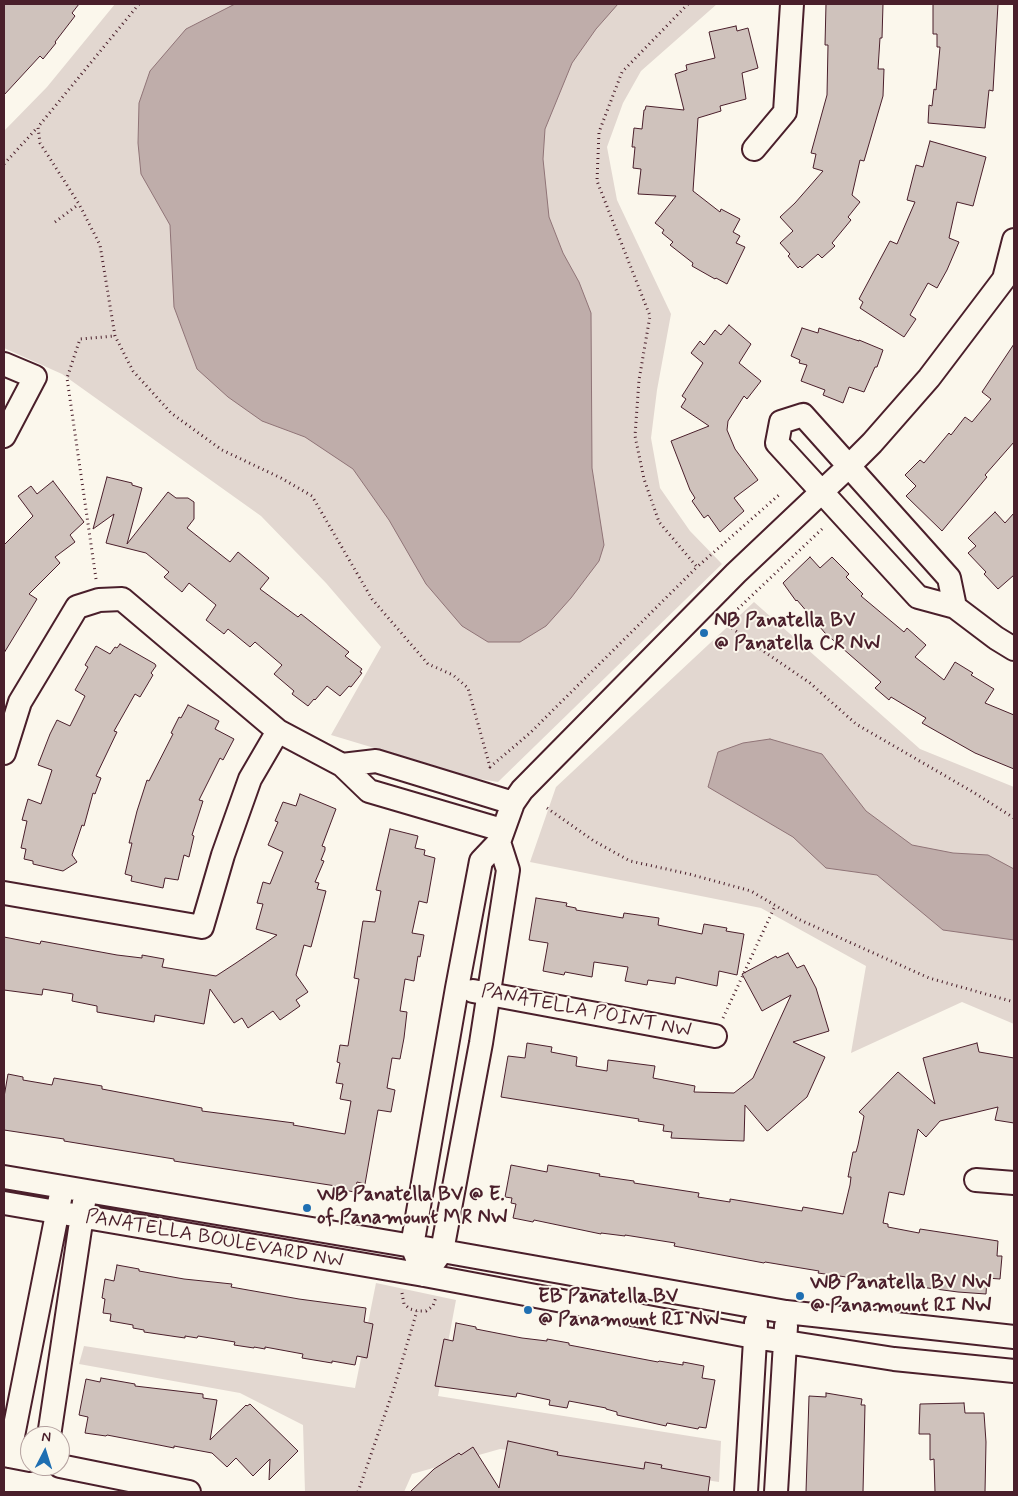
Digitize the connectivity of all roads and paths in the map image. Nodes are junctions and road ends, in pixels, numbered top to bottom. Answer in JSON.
{"nodes":[{"id":1,"x":139,"y":4,"type":"edge"},
{"id":2,"x":688,"y":4,"type":"edge"},
{"id":3,"x":792,"y":4,"type":"edge"},
{"id":4,"x":38,"y":127,"type":"junction"},
{"id":5,"x":754,"y":149,"type":"dead end"},
{"id":6,"x":4,"y":164,"type":"edge"},
{"id":7,"x":79,"y":204,"type":"junction"},
{"id":8,"x":55,"y":222,"type":"dead end"},
{"id":9,"x":1014,"y":240,"type":"edge"},
{"id":10,"x":115,"y":336,"type":"junction"},
{"id":11,"x":4,"y":364,"type":"edge"},
{"id":12,"x":4,"y":436,"type":"edge"},
{"id":13,"x":848,"y":468,"type":"junction"},
{"id":14,"x":823,"y":491,"type":"junction"},
{"id":15,"x":780,"y":494,"type":"dead end"},
{"id":16,"x":822,"y":529,"type":"dead end"},
{"id":17,"x":697,"y":568,"type":"junction"},
{"id":18,"x":99,"y":600,"type":"junction"},
{"id":19,"x":955,"y":607,"type":"junction"},
{"id":20,"x":1014,"y":649,"type":"edge"},
{"id":21,"x":278,"y":731,"type":"junction"},
{"id":22,"x":4,"y":753,"type":"edge"},
{"id":23,"x":342,"y":765,"type":"junction"},
{"id":24,"x":513,"y":803,"type":"junction"},
{"id":25,"x":547,"y":808,"type":"dead end"},
{"id":26,"x":1014,"y":818,"type":"edge"},
{"id":27,"x":500,"y":836,"type":"junction"},
{"id":28,"x":4,"y":893,"type":"edge"},
{"id":29,"x":775,"y":906,"type":"junction"},
{"id":30,"x":457,"y":988,"type":"junction"},
{"id":31,"x":488,"y":993,"type":"junction"},
{"id":32,"x":1014,"y":1002,"type":"edge"},
{"id":33,"x":716,"y":1036,"type":"joint"},
{"id":34,"x":4,"y":1178,"type":"edge"},
{"id":35,"x":976,"y":1180,"type":"dead end"},
{"id":36,"x":1014,"y":1183,"type":"edge"},
{"id":37,"x":62,"y":1188,"type":"junction"},
{"id":38,"x":85,"y":1192,"type":"junction"},
{"id":39,"x":4,"y":1203,"type":"edge"},
{"id":40,"x":57,"y":1213,"type":"junction"},
{"id":41,"x":82,"y":1217,"type":"junction"},
{"id":42,"x":412,"y":1246,"type":"junction"},
{"id":43,"x":442,"y":1251,"type":"junction"},
{"id":44,"x":424,"y":1275,"type":"junction"},
{"id":45,"x":757,"y":1307,"type":"junction"},
{"id":46,"x":416,"y":1311,"type":"dead end"},
{"id":47,"x":786,"y":1312,"type":"junction"},
{"id":48,"x":754,"y":1336,"type":"junction"},
{"id":49,"x":1014,"y":1337,"type":"edge"},
{"id":50,"x":785,"y":1342,"type":"junction"},
{"id":51,"x":1014,"y":1371,"type":"edge"},
{"id":52,"x":51,"y":1426,"type":"edge"},
{"id":53,"x":14,"y":1457,"type":"edge"},
{"id":54,"x":70,"y":1468,"type":"edge"},
{"id":55,"x":189,"y":1492,"type":"edge"},
{"id":56,"x":358,"y":1492,"type":"edge"},
{"id":57,"x":746,"y":1492,"type":"edge"},
{"id":58,"x":776,"y":1492,"type":"edge"}],
"edges":[{"from":1,"to":4,"type":"path"},
{"from":2,"to":17,"type":"path"},
{"from":3,"to":5,"type":"street"},
{"from":4,"to":6,"type":"path"},
{"from":4,"to":7,"type":"path"},
{"from":7,"to":8,"type":"path"},
{"from":7,"to":10,"type":"path"},
{"from":9,"to":13,"type":"street"},
{"from":10,"to":17,"type":"path"},
{"from":10,"to":18,"type":"path"},
{"from":11,"to":12,"type":"street"},
{"from":13,"to":14,"type":"street"},
{"from":13,"to":14,"type":"street"},
{"from":13,"to":19,"type":"street"},
{"from":14,"to":19,"type":"street"},
{"from":14,"to":24,"type":"street"},
{"from":15,"to":17,"type":"path"},
{"from":16,"to":26,"type":"path"},
{"from":18,"to":21,"type":"street"},
{"from":18,"to":22,"type":"street"},
{"from":19,"to":20,"type":"street"},
{"from":21,"to":23,"type":"street"},
{"from":21,"to":28,"type":"street"},
{"from":23,"to":24,"type":"street"},
{"from":23,"to":27,"type":"street"},
{"from":24,"to":27,"type":"street"},
{"from":25,"to":29,"type":"path"},
{"from":27,"to":30,"type":"street"},
{"from":27,"to":31,"type":"street"},
{"from":29,"to":32,"type":"path"},
{"from":29,"to":33,"type":"path"},
{"from":30,"to":31,"type":"street","name":"PANATELLA POINT NW"},
{"from":30,"to":42,"type":"street"},
{"from":31,"to":33,"type":"street","name":"PANATELLA POINT NW"},
{"from":31,"to":43,"type":"street"},
{"from":34,"to":37,"type":"street","name":"PANATELLA BOULEVARD NW"},
{"from":35,"to":36,"type":"street"},
{"from":37,"to":38,"type":"street","name":"PANATELLA BOULEVARD NW"},
{"from":37,"to":40,"type":"street"},
{"from":38,"to":41,"type":"street"},
{"from":38,"to":42,"type":"street","name":"PANATELLA BOULEVARD NW"},
{"from":39,"to":40,"type":"street","name":"PANATELLA BOULEVARD NW"},
{"from":40,"to":41,"type":"street","name":"PANATELLA BOULEVARD NW"},
{"from":40,"to":53,"type":"street"},
{"from":41,"to":44,"type":"street","name":"PANATELLA BOULEVARD NW"},
{"from":41,"to":52,"type":"street"},
{"from":42,"to":43,"type":"street","name":"PANATELLA BOULEVARD NW"},
{"from":42,"to":44,"type":"street"},
{"from":43,"to":44,"type":"street"},
{"from":43,"to":45,"type":"street","name":"PANATELLA BOULEVARD NW"},
{"from":44,"to":48,"type":"street","name":"PANATELLA BOULEVARD NW"},
{"from":45,"to":47,"type":"street","name":"PANATELLA BOULEVARD NW"},
{"from":45,"to":48,"type":"street"},
{"from":46,"to":56,"type":"path"},
{"from":47,"to":49,"type":"street","name":"PANATELLA BOULEVARD NW"},
{"from":47,"to":50,"type":"street"},
{"from":48,"to":50,"type":"street","name":"PANATELLA BOULEVARD NW"},
{"from":48,"to":57,"type":"street"},
{"from":50,"to":51,"type":"street","name":"PANATELLA BOULEVARD NW"},
{"from":50,"to":58,"type":"street"},
{"from":54,"to":55,"type":"street"}]}
